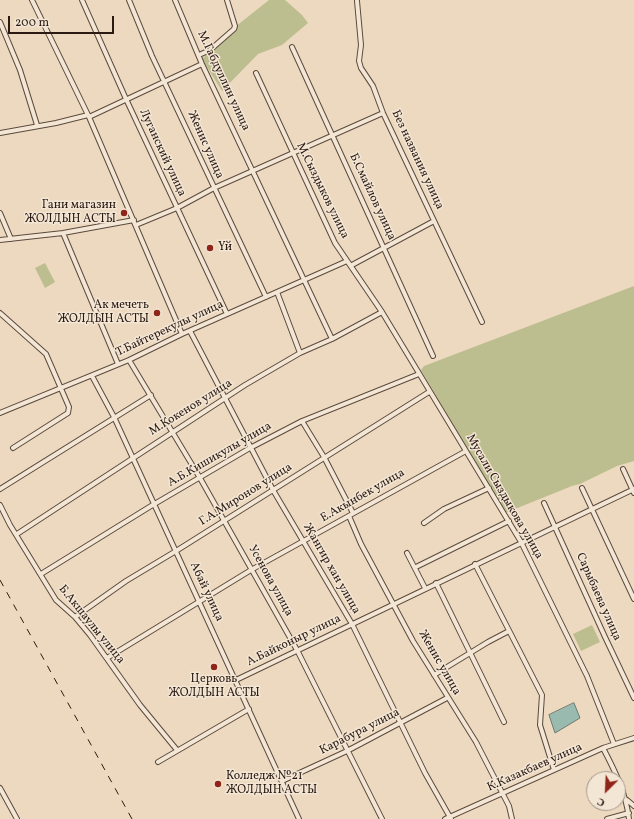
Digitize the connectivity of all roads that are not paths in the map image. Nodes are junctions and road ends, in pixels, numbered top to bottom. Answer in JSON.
{"nodes":[{"id":1,"x":32,"y":0,"type":"edge"},
{"id":2,"x":82,"y":0,"type":"edge"},
{"id":3,"x":129,"y":0,"type":"edge"},
{"id":4,"x":175,"y":0,"type":"edge"},
{"id":5,"x":226,"y":0,"type":"edge"},
{"id":6,"x":357,"y":1,"type":"dead end"},
{"id":7,"x":0,"y":22,"type":"edge"},
{"id":8,"x":292,"y":47,"type":"dead end"},
{"id":9,"x":198,"y":55,"type":"junction"},
{"id":10,"x":202,"y":64,"type":"junction"},
{"id":11,"x":256,"y":73,"type":"dead end"},
{"id":12,"x":166,"y":81,"type":"junction"},
{"id":13,"x":126,"y":99,"type":"junction"},
{"id":14,"x":383,"y":112,"type":"junction"},
{"id":15,"x":89,"y":116,"type":"junction"},
{"id":16,"x":37,"y":125,"type":"junction"},
{"id":17,"x":0,"y":133,"type":"edge"},
{"id":18,"x":332,"y":135,"type":"junction"},
{"id":19,"x":293,"y":154,"type":"junction"},
{"id":20,"x":254,"y":170,"type":"junction"},
{"id":21,"x":214,"y":188,"type":"junction"},
{"id":22,"x":177,"y":208,"type":"junction"},
{"id":23,"x":0,"y":213,"type":"edge"},
{"id":24,"x":134,"y":220,"type":"junction"},
{"id":25,"x":434,"y":221,"type":"junction"},
{"id":26,"x":136,"y":225,"type":"junction"},
{"id":27,"x":63,"y":233,"type":"junction"},
{"id":28,"x":11,"y":239,"type":"junction"},
{"id":29,"x":0,"y":240,"type":"edge"},
{"id":30,"x":384,"y":248,"type":"junction"},
{"id":31,"x":347,"y":261,"type":"junction"},
{"id":32,"x":352,"y":265,"type":"junction"},
{"id":33,"x":305,"y":279,"type":"junction"},
{"id":34,"x":277,"y":292,"type":"junction"},
{"id":35,"x":266,"y":297,"type":"junction"},
{"id":36,"x":382,"y":312,"type":"junction"},
{"id":37,"x":0,"y":313,"type":"edge"},
{"id":38,"x":227,"y":314,"type":"junction"},
{"id":39,"x":482,"y":322,"type":"dead end"},
{"id":40,"x":190,"y":331,"type":"junction"},
{"id":41,"x":182,"y":334,"type":"junction"},
{"id":42,"x":332,"y":339,"type":"junction"},
{"id":43,"x":300,"y":353,"type":"junction"},
{"id":44,"x":433,"y":356,"type":"dead end"},
{"id":45,"x":129,"y":360,"type":"junction"},
{"id":46,"x":118,"y":364,"type":"junction"},
{"id":47,"x":419,"y":374,"type":"junction"},
{"id":48,"x":92,"y":376,"type":"junction"},
{"id":49,"x":60,"y":388,"type":"junction"},
{"id":50,"x":429,"y":392,"type":"junction"},
{"id":51,"x":151,"y":395,"type":"junction"},
{"id":52,"x":224,"y":400,"type":"junction"},
{"id":53,"x":0,"y":413,"type":"edge"},
{"id":54,"x":114,"y":417,"type":"junction"},
{"id":55,"x":302,"y":421,"type":"junction"},
{"id":56,"x":173,"y":431,"type":"junction"},
{"id":57,"x":13,"y":448,"type":"dead end"},
{"id":58,"x":250,"y":448,"type":"junction"},
{"id":59,"x":466,"y":450,"type":"junction"},
{"id":60,"x":324,"y":457,"type":"junction"},
{"id":61,"x":133,"y":458,"type":"junction"},
{"id":62,"x":623,"y":469,"type":"dead end"},
{"id":63,"x":200,"y":478,"type":"junction"},
{"id":64,"x":489,"y":488,"type":"junction"},
{"id":65,"x":582,"y":488,"type":"dead end"},
{"id":66,"x":0,"y":489,"type":"edge"},
{"id":67,"x":273,"y":490,"type":"junction"},
{"id":68,"x":633,"y":490,"type":"edge"},
{"id":69,"x":544,"y":503,"type":"dead end"},
{"id":70,"x":154,"y":504,"type":"junction"},
{"id":71,"x":0,"y":505,"type":"edge"},
{"id":72,"x":592,"y":509,"type":"junction"},
{"id":73,"x":351,"y":515,"type":"junction"},
{"id":74,"x":225,"y":520,"type":"junction"},
{"id":75,"x":509,"y":521,"type":"junction"},
{"id":76,"x":424,"y":523,"type":"dead end"},
{"id":77,"x":555,"y":526,"type":"junction"},
{"id":78,"x":17,"y":534,"type":"junction"},
{"id":79,"x":304,"y":541,"type":"junction"},
{"id":80,"x":521,"y":542,"type":"junction"},
{"id":81,"x":176,"y":552,"type":"junction"},
{"id":82,"x":407,"y":553,"type":"dead end"},
{"id":83,"x":476,"y":564,"type":"junction"},
{"id":84,"x":416,"y":567,"type":"junction"},
{"id":85,"x":251,"y":570,"type":"junction"},
{"id":86,"x":41,"y":574,"type":"junction"},
{"id":87,"x":436,"y":583,"type":"junction"},
{"id":88,"x":425,"y":588,"type":"junction"},
{"id":89,"x":634,"y":599,"type":"edge"},
{"id":90,"x":200,"y":602,"type":"junction"},
{"id":91,"x":394,"y":603,"type":"junction"},
{"id":92,"x":75,"y":617,"type":"junction"},
{"id":93,"x":352,"y":624,"type":"junction"},
{"id":94,"x":509,"y":631,"type":"junction"},
{"id":95,"x":297,"y":650,"type":"junction"},
{"id":96,"x":471,"y":653,"type":"junction"},
{"id":97,"x":107,"y":658,"type":"junction"},
{"id":98,"x":434,"y":675,"type":"junction"},
{"id":99,"x":236,"y":680,"type":"junction"},
{"id":100,"x":447,"y":698,"type":"junction"},
{"id":101,"x":634,"y":698,"type":"edge"},
{"id":102,"x":249,"y":709,"type":"junction"},
{"id":103,"x":504,"y":722,"type":"dead end"},
{"id":104,"x":400,"y":723,"type":"junction"},
{"id":105,"x":634,"y":738,"type":"edge"},
{"id":106,"x":614,"y":744,"type":"junction"},
{"id":107,"x":604,"y":748,"type":"junction"},
{"id":108,"x":177,"y":750,"type":"junction"},
{"id":109,"x":347,"y":751,"type":"junction"},
{"id":110,"x":158,"y":762,"type":"dead end"},
{"id":111,"x":554,"y":770,"type":"junction"},
{"id":112,"x":615,"y":771,"type":"edge"},
{"id":113,"x":282,"y":781,"type":"junction"},
{"id":114,"x":0,"y":788,"type":"edge"},
{"id":115,"x":502,"y":794,"type":"junction"},
{"id":116,"x":626,"y":800,"type":"joint"},
{"id":117,"x":634,"y":806,"type":"edge"},
{"id":118,"x":629,"y":813,"type":"junction"},
{"id":119,"x":450,"y":818,"type":"edge"},
{"id":120,"x":18,"y":819,"type":"edge"},
{"id":121,"x":299,"y":819,"type":"edge"},
{"id":122,"x":382,"y":819,"type":"edge"},
{"id":123,"x":445,"y":819,"type":"edge"},
{"id":124,"x":512,"y":819,"type":"edge"},
{"id":125,"x":607,"y":819,"type":"edge"},
{"id":126,"x":629,"y":819,"type":"edge"}],
"edges":[{"from":1,"to":15,"type":"street"},
{"from":2,"to":13,"type":"street","name":"Луганский улица"},
{"from":3,"to":12,"type":"street","name":"Женис улица"},
{"from":4,"to":9,"type":"street","name":"М.Габдуллин улица"},
{"from":5,"to":9,"type":"street"},
{"from":6,"to":14,"type":"street","name":"Без названия улица"},
{"from":7,"to":16,"type":"street"},
{"from":8,"to":18,"type":"street","name":"Б.Смайлов улица"},
{"from":9,"to":10,"type":"street","name":"М.Габдуллин улица"},
{"from":10,"to":12,"type":"street"},
{"from":10,"to":20,"type":"street","name":"М.Габдуллин улица"},
{"from":11,"to":19,"type":"street","name":"М.Сыздыков улица"},
{"from":12,"to":13,"type":"street"},
{"from":12,"to":21,"type":"street","name":"Женис улица"},
{"from":13,"to":15,"type":"street"},
{"from":13,"to":22,"type":"street","name":"Луганский улица"},
{"from":14,"to":18,"type":"street"},
{"from":14,"to":25,"type":"street","name":"Без названия улица"},
{"from":15,"to":16,"type":"street"},
{"from":15,"to":24,"type":"street"},
{"from":16,"to":17,"type":"street"},
{"from":18,"to":19,"type":"street"},
{"from":18,"to":30,"type":"street","name":"Б.Смайлов улица"},
{"from":19,"to":20,"type":"street"},
{"from":19,"to":31,"type":"street","name":"М.Сыздыков улица"},
{"from":20,"to":21,"type":"street"},
{"from":20,"to":33,"type":"street","name":"М.Габдуллин улица"},
{"from":21,"to":22,"type":"street"},
{"from":21,"to":35,"type":"street","name":"Женис улица"},
{"from":22,"to":26,"type":"street"},
{"from":22,"to":38,"type":"street","name":"Луганский улица"},
{"from":23,"to":28,"type":"street"},
{"from":24,"to":26,"type":"street"},
{"from":24,"to":27,"type":"street"},
{"from":25,"to":30,"type":"street"},
{"from":25,"to":39,"type":"street","name":"Без названия улица"},
{"from":26,"to":41,"type":"street"},
{"from":27,"to":28,"type":"street"},
{"from":27,"to":46,"type":"street"},
{"from":28,"to":29,"type":"street"},
{"from":30,"to":32,"type":"street"},
{"from":30,"to":44,"type":"street","name":"Б.Смайлов улица"},
{"from":31,"to":32,"type":"street","name":"М.Сыздыков улица"},
{"from":31,"to":33,"type":"street","name":"Т.Байтерекулы улица"},
{"from":32,"to":36,"type":"street","name":"М.Сыздыков улица"},
{"from":33,"to":34,"type":"street","name":"Т.Байтерекулы улица"},
{"from":33,"to":42,"type":"street","name":"М.Габдуллин улица"},
{"from":34,"to":35,"type":"street","name":"Т.Байтерекулы улица"},
{"from":34,"to":43,"type":"street"},
{"from":35,"to":38,"type":"street","name":"Т.Байтерекулы улица"},
{"from":36,"to":42,"type":"street","name":"М.Кокенов улица"},
{"from":36,"to":47,"type":"street","name":"Мусали Сыздыкова улица"},
{"from":37,"to":49,"type":"street"},
{"from":38,"to":40,"type":"street","name":"Т.Байтерекулы улица"},
{"from":40,"to":41,"type":"street","name":"Т.Байтерекулы улица"},
{"from":40,"to":52,"type":"street","name":"Жангир хан улица"},
{"from":41,"to":45,"type":"street","name":"Т.Байтерекулы улица"},
{"from":42,"to":43,"type":"street","name":"М.Кокенов улица"},
{"from":43,"to":52,"type":"street","name":"М.Кокенов улица"},
{"from":45,"to":46,"type":"street","name":"Т.Байтерекулы улица"},
{"from":45,"to":51,"type":"street","name":"Усенова улица"},
{"from":46,"to":48,"type":"street","name":"Т.Байтерекулы улица"},
{"from":47,"to":50,"type":"street","name":"Мусали Сыздыкова улица"},
{"from":47,"to":55,"type":"street","name":"А.Б.Кишикулы улица"},
{"from":48,"to":49,"type":"street","name":"Т.Байтерекулы улица"},
{"from":48,"to":54,"type":"street","name":"Абай улица"},
{"from":49,"to":53,"type":"street","name":"Т.Байтерекулы улица"},
{"from":49,"to":57,"type":"street"},
{"from":50,"to":59,"type":"street","name":"Мусали Сыздыкова улица"},
{"from":50,"to":60,"type":"street","name":"Г.А.Миронов улица"},
{"from":51,"to":54,"type":"street"},
{"from":51,"to":56,"type":"street","name":"Усенова улица"},
{"from":52,"to":56,"type":"street","name":"М.Кокенов улица"},
{"from":52,"to":58,"type":"street","name":"Жангир хан улица"},
{"from":54,"to":61,"type":"street","name":"Абай улица"},
{"from":54,"to":66,"type":"street"},
{"from":55,"to":58,"type":"street","name":"А.Б.Кишикулы улица"},
{"from":55,"to":60,"type":"street","name":"Женис улица"},
{"from":56,"to":61,"type":"street","name":"М.Кокенов улица"},
{"from":56,"to":63,"type":"street","name":"Усенова улица"},
{"from":58,"to":63,"type":"street","name":"А.Б.Кишикулы улица"},
{"from":58,"to":67,"type":"street","name":"Жангир хан улица"},
{"from":59,"to":64,"type":"street","name":"Мусали Сыздыкова улица"},
{"from":59,"to":73,"type":"street","name":"Е.Акынбек улица"},
{"from":60,"to":67,"type":"street","name":"Г.А.Миронов улица"},
{"from":60,"to":73,"type":"street","name":"Женис улица"},
{"from":61,"to":70,"type":"street","name":"Абай улица"},
{"from":61,"to":78,"type":"street","name":"М.Кокенов улица"},
{"from":62,"to":68,"type":"street"},
{"from":63,"to":70,"type":"street","name":"А.Б.Кишикулы улица"},
{"from":63,"to":74,"type":"street","name":"Усенова улица"},
{"from":64,"to":75,"type":"street","name":"Мусали Сыздыкова улица"},
{"from":64,"to":76,"type":"street"},
{"from":65,"to":72,"type":"street"},
{"from":67,"to":74,"type":"street","name":"Г.А.Миронов улица"},
{"from":67,"to":79,"type":"street","name":"Жангир хан улица"},
{"from":68,"to":72,"type":"street","name":"А.Байконыр улица"},
{"from":69,"to":77,"type":"street","name":"Сарыбаева улица"},
{"from":70,"to":81,"type":"street","name":"Абай улица"},
{"from":70,"to":86,"type":"street","name":"А.Б.Кишикулы улица"},
{"from":71,"to":78,"type":"street","name":"Б.Акшаулы улица"},
{"from":72,"to":77,"type":"street","name":"А.Байконыр улица"},
{"from":72,"to":89,"type":"street"},
{"from":73,"to":79,"type":"street","name":"Е.Акынбек улица"},
{"from":73,"to":91,"type":"street","name":"Женис улица"},
{"from":74,"to":81,"type":"street","name":"Г.А.Миронов улица"},
{"from":74,"to":85,"type":"street","name":"Усенова улица"},
{"from":75,"to":80,"type":"street","name":"Мусали Сыздыкова улица"},
{"from":75,"to":84,"type":"street"},
{"from":77,"to":80,"type":"street","name":"А.Байконыр улица"},
{"from":77,"to":101,"type":"street","name":"Сарыбаева улица"},
{"from":78,"to":86,"type":"street","name":"Б.Акшаулы улица"},
{"from":79,"to":85,"type":"street","name":"Е.Акынбек улица"},
{"from":79,"to":93,"type":"street","name":"Жангир хан улица"},
{"from":80,"to":83,"type":"street","name":"А.Байконыр улица"},
{"from":80,"to":106,"type":"street","name":"Мусали Сыздыкова улица"},
{"from":81,"to":90,"type":"street","name":"Абай улица"},
{"from":81,"to":92,"type":"street","name":"Г.А.Миронов улица"},
{"from":82,"to":84,"type":"street"},
{"from":83,"to":87,"type":"street","name":"А.Байконыр улица"},
{"from":83,"to":94,"type":"street"},
{"from":84,"to":88,"type":"street"},
{"from":85,"to":90,"type":"street","name":"Е.Акынбек улица"},
{"from":85,"to":95,"type":"street","name":"Усенова улица"},
{"from":86,"to":92,"type":"street","name":"Б.Акшаулы улица"},
{"from":87,"to":88,"type":"street","name":"А.Байконыр улица"},
{"from":87,"to":96,"type":"street"},
{"from":88,"to":91,"type":"street","name":"А.Байконыр улица"},
{"from":90,"to":97,"type":"street","name":"Е.Акынбек улица"},
{"from":90,"to":99,"type":"street","name":"Абай улица"},
{"from":91,"to":93,"type":"street","name":"А.Байконыр улица"},
{"from":91,"to":98,"type":"street","name":"Женис улица"},
{"from":92,"to":97,"type":"street","name":"Б.Акшаулы улица"},
{"from":93,"to":95,"type":"street","name":"А.Байконыр улица"},
{"from":93,"to":104,"type":"street","name":"Жангир хан улица"},
{"from":94,"to":96,"type":"street"},
{"from":94,"to":111,"type":"street"},
{"from":95,"to":99,"type":"street","name":"А.Байконыр улица"},
{"from":95,"to":109,"type":"street","name":"Усенова улица"},
{"from":96,"to":98,"type":"street"},
{"from":96,"to":103,"type":"street"},
{"from":97,"to":108,"type":"street","name":"Б.Акшаулы улица"},
{"from":98,"to":100,"type":"street","name":"Женис улица"},
{"from":99,"to":102,"type":"street","name":"Абай улица"},
{"from":100,"to":104,"type":"street","name":"Карабура улица"},
{"from":100,"to":115,"type":"street","name":"Женис улица"},
{"from":102,"to":108,"type":"street"},
{"from":102,"to":113,"type":"street","name":"Абай улица"},
{"from":104,"to":109,"type":"street","name":"Карабура улица"},
{"from":104,"to":119,"type":"street","name":"Жангир хан улица"},
{"from":105,"to":106,"type":"street","name":"К.Казакбаев улица"},
{"from":106,"to":107,"type":"street","name":"К.Казакбаев улица"},
{"from":107,"to":111,"type":"street","name":"К.Казакбаев улица"},
{"from":107,"to":112,"type":"street"},
{"from":108,"to":110,"type":"street"},
{"from":109,"to":113,"type":"street","name":"Карабура улица"},
{"from":109,"to":122,"type":"street","name":"Усенова улица"},
{"from":111,"to":115,"type":"street","name":"К.Казакбаев улица"},
{"from":113,"to":121,"type":"street","name":"Абай улица"},
{"from":114,"to":120,"type":"street"},
{"from":115,"to":119,"type":"street","name":"К.Казакбаев улица"},
{"from":115,"to":124,"type":"street","name":"Женис улица"},
{"from":116,"to":117,"type":"street"},
{"from":116,"to":118,"type":"street"},
{"from":118,"to":125,"type":"street"},
{"from":118,"to":126,"type":"street"},
{"from":119,"to":123,"type":"street","name":"К.Казакбаев улица"}]}
